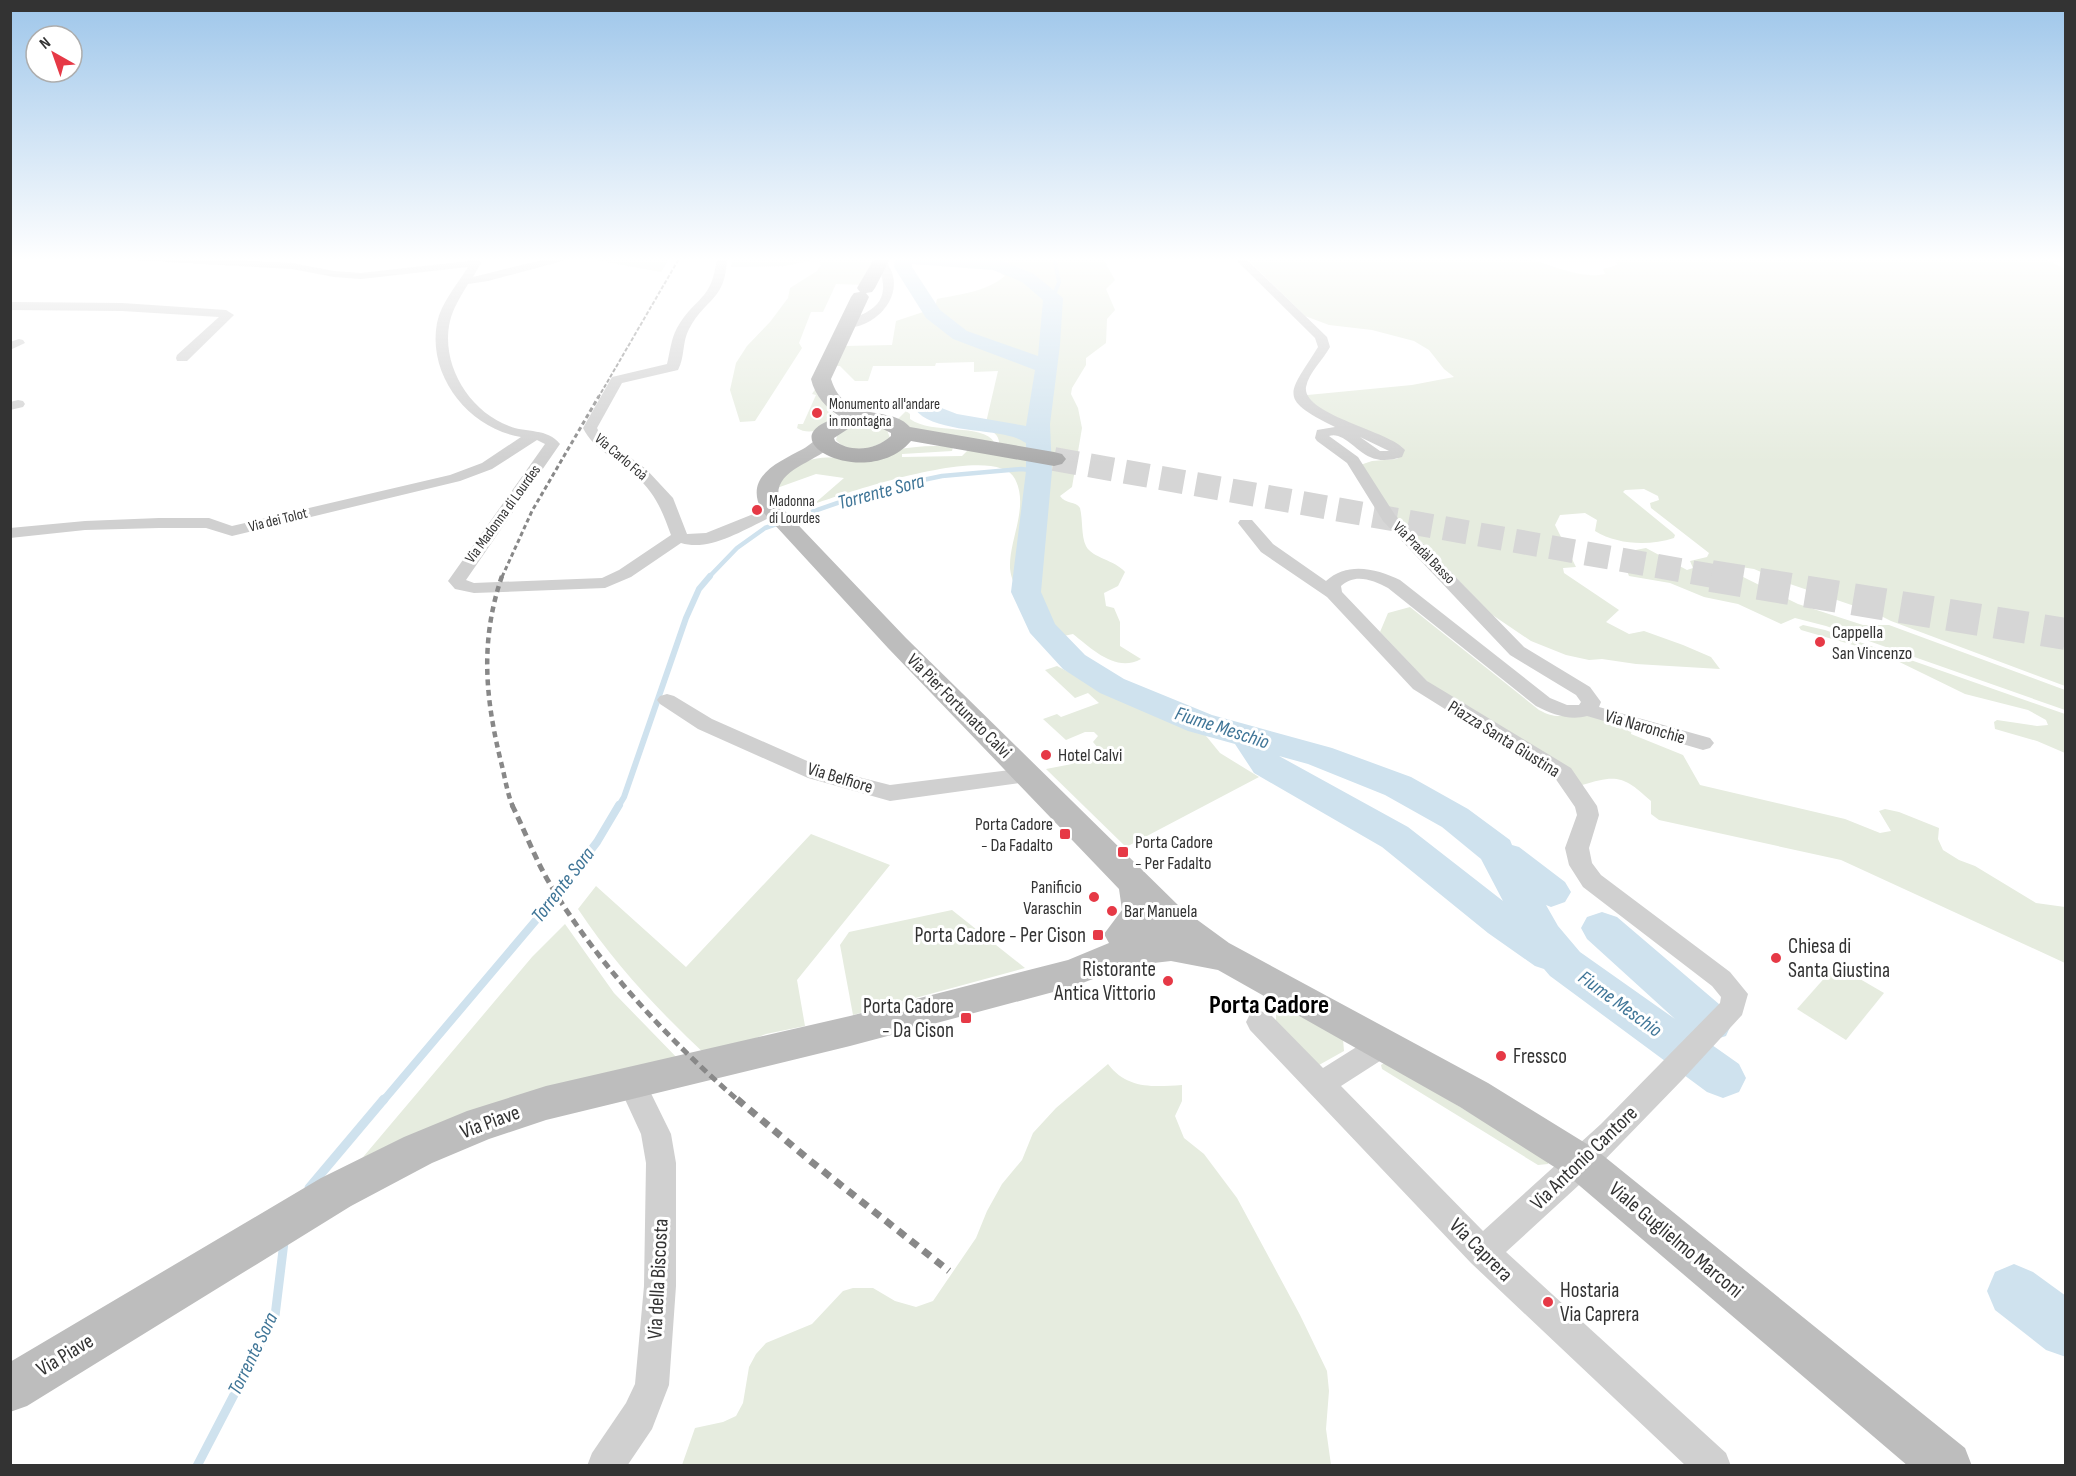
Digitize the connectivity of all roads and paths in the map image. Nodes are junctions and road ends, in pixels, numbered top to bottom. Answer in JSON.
{"nodes":[{"id":1,"x":216,"y":326,"type":"edge"},
{"id":2,"x":443,"y":326,"type":"edge"},
{"id":3,"x":685,"y":326,"type":"edge"},
{"id":4,"x":845,"y":326,"type":"edge"},
{"id":5,"x":1309,"y":326,"type":"edge"},
{"id":6,"x":182,"y":358,"type":"dead end"},
{"id":7,"x":847,"y":417,"type":"junction"},
{"id":8,"x":533,"y":436,"type":"junction"},
{"id":9,"x":900,"y":438,"type":"junction"},
{"id":10,"x":832,"y":448,"type":"junction"},
{"id":11,"x":1048,"y":458,"type":"tunnel mouth"},
{"id":12,"x":778,"y":518,"type":"junction"},
{"id":13,"x":1246,"y":523,"type":"dead end"},
{"id":14,"x":10,"y":533,"type":"edge"},
{"id":15,"x":680,"y":537,"type":"junction"},
{"id":16,"x":1333,"y":593,"type":"junction"},
{"id":17,"x":667,"y":700,"type":"dead end"},
{"id":18,"x":1587,"y":710,"type":"junction"},
{"id":19,"x":1702,"y":743,"type":"dead end"},
{"id":20,"x":1027,"y":775,"type":"junction"},
{"id":21,"x":1133,"y":883,"type":"junction"},
{"id":22,"x":1169,"y":917,"type":"junction"},
{"id":23,"x":1115,"y":946,"type":"junction"},
{"id":24,"x":1232,"y":962,"type":"junction"},
{"id":25,"x":1260,"y":1022,"type":"dead end"},
{"id":26,"x":1702,"y":1040,"type":"joint"},
{"id":27,"x":1384,"y":1044,"type":"junction"},
{"id":28,"x":632,"y":1084,"type":"junction"},
{"id":29,"x":1318,"y":1085,"type":"junction"},
{"id":30,"x":1581,"y":1162,"type":"junction"},
{"id":31,"x":1482,"y":1252,"type":"junction"},
{"id":32,"x":10,"y":1389,"type":"edge"},
{"id":33,"x":605,"y":1466,"type":"edge"},
{"id":34,"x":1713,"y":1466,"type":"edge"},
{"id":35,"x":1947,"y":1466,"type":"edge"}],
"edges":[{"from":1,"to":6,"type":"street"},
{"from":2,"to":8,"type":"street","name":"Via Madonna di Lourdes"},
{"from":3,"to":15,"type":"street","name":"Via Carlo Foà"},
{"from":4,"to":7,"type":"main road"},
{"from":5,"to":18,"type":"street","name":"Via Pradàl Basso"},
{"from":7,"to":9,"type":"main road"},
{"from":7,"to":10,"type":"main road"},
{"from":8,"to":14,"type":"street","name":"Via dei Tolot"},
{"from":8,"to":15,"type":"street","name":"Via Madonna di Lourdes"},
{"from":9,"to":10,"type":"main road"},
{"from":9,"to":11,"type":"main road"},
{"from":10,"to":12,"type":"main road"},
{"from":12,"to":15,"type":"street"},
{"from":12,"to":20,"type":"main road","name":"Via Pier Fortunato Calvi"},
{"from":13,"to":16,"type":"street"},
{"from":16,"to":18,"type":"street"},
{"from":16,"to":26,"type":"street","name":"Piazza Santa Giustina"},
{"from":17,"to":20,"type":"street","name":"Via Belfiore"},
{"from":18,"to":19,"type":"street","name":"Via Naronchie"},
{"from":20,"to":21,"type":"main road","name":"Via Pier Fortunato Calvi"},
{"from":21,"to":22,"type":"main road","name":"Via Pier Fortunato Calvi"},
{"from":21,"to":23,"type":"main road"},
{"from":22,"to":23,"type":"main road","name":"Via Piave"},
{"from":22,"to":24,"type":"main road","name":"Via Pier Fortunato Calvi"},
{"from":23,"to":24,"type":"main road"},
{"from":23,"to":28,"type":"main road","name":"Via Piave"},
{"from":24,"to":27,"type":"main road","name":"Viale Guglielmo Marconi"},
{"from":25,"to":29,"type":"street","name":"Via Caprera"},
{"from":26,"to":30,"type":"street","name":"Via Antonio Cantore"},
{"from":27,"to":29,"type":"street"},
{"from":27,"to":30,"type":"main road","name":"Viale Guglielmo Marconi"},
{"from":28,"to":32,"type":"main road","name":"Via Piave"},
{"from":28,"to":33,"type":"street","name":"Via della Biscosta"},
{"from":29,"to":31,"type":"street","name":"Via Caprera"},
{"from":30,"to":31,"type":"street","name":"Via Antonio Cantore"},
{"from":30,"to":35,"type":"main road","name":"Viale Guglielmo Marconi"},
{"from":31,"to":34,"type":"street","name":"Via Caprera"}]}
